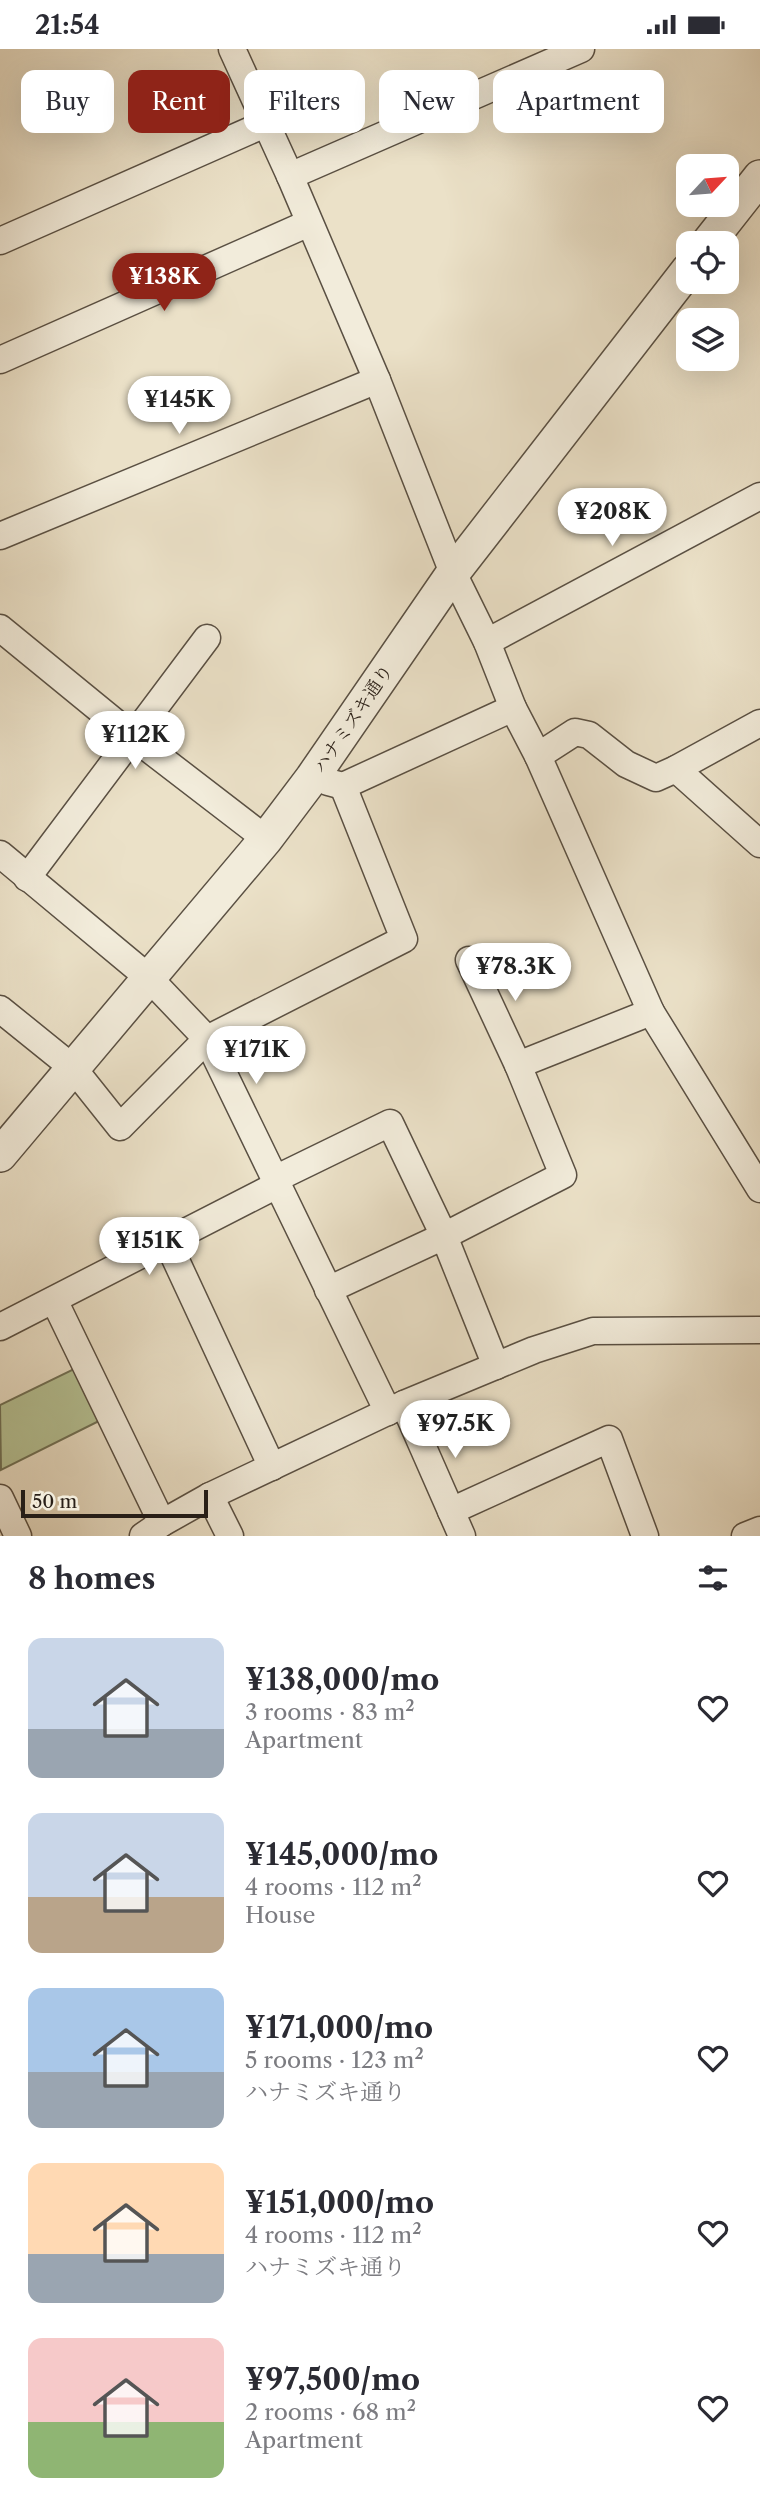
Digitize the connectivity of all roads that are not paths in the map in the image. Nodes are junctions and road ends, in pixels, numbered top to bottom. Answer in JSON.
{"nodes":[{"id":1,"x":232,"y":49,"type":"edge"},
{"id":2,"x":580,"y":49,"type":"edge"},
{"id":3,"x":244,"y":76,"type":"edge"},
{"id":4,"x":245,"y":133,"type":"edge"},
{"id":5,"x":269,"y":133,"type":"edge"},
{"id":6,"x":290,"y":176,"type":"junction"},
{"id":7,"x":760,"y":177,"type":"edge"},
{"id":8,"x":309,"y":223,"type":"junction"},
{"id":9,"x":717,"y":231,"type":"edge"},
{"id":10,"x":0,"y":241,"type":"edge"},
{"id":11,"x":676,"y":285,"type":"edge"},
{"id":12,"x":0,"y":360,"type":"edge"},
{"id":13,"x":377,"y":380,"type":"junction"},
{"id":14,"x":760,"y":496,"type":"edge"},
{"id":15,"x":0,"y":536,"type":"edge"},
{"id":16,"x":453,"y":573,"type":"junction"},
{"id":17,"x":0,"y":628,"type":"edge"},
{"id":18,"x":207,"y":638,"type":"dead end"},
{"id":19,"x":487,"y":642,"type":"junction"},
{"id":20,"x":513,"y":708,"type":"junction"},
{"id":21,"x":760,"y":723,"type":"edge"},
{"id":22,"x":132,"y":736,"type":"junction"},
{"id":23,"x":538,"y":756,"type":"junction"},
{"id":24,"x":676,"y":769,"type":"junction"},
{"id":25,"x":328,"y":782,"type":"junction"},
{"id":26,"x":266,"y":839,"type":"junction"},
{"id":27,"x":760,"y":844,"type":"edge"},
{"id":28,"x":0,"y":854,"type":"edge"},
{"id":29,"x":27,"y":878,"type":"junction"},
{"id":30,"x":470,"y":960,"type":"dead end"},
{"id":31,"x":149,"y":978,"type":"junction"},
{"id":32,"x":0,"y":1009,"type":"edge"},
{"id":33,"x":651,"y":1012,"type":"junction"},
{"id":34,"x":207,"y":1039,"type":"junction"},
{"id":35,"x":519,"y":1065,"type":"junction"},
{"id":36,"x":73,"y":1067,"type":"junction"},
{"id":37,"x":3,"y":1142,"type":"edge"},
{"id":38,"x":276,"y":1182,"type":"junction"},
{"id":39,"x":760,"y":1189,"type":"edge"},
{"id":40,"x":444,"y":1236,"type":"junction"},
{"id":41,"x":167,"y":1241,"type":"junction"},
{"id":42,"x":328,"y":1290,"type":"junction"},
{"id":43,"x":54,"y":1300,"type":"junction"},
{"id":44,"x":0,"y":1327,"type":"edge"},
{"id":45,"x":760,"y":1330,"type":"edge"},
{"id":46,"x":496,"y":1366,"type":"junction"},
{"id":47,"x":396,"y":1408,"type":"junction"},
{"id":48,"x":272,"y":1467,"type":"junction"},
{"id":49,"x":210,"y":1496,"type":"junction"},
{"id":50,"x":0,"y":1498,"type":"edge"},
{"id":51,"x":451,"y":1511,"type":"junction"},
{"id":52,"x":153,"y":1529,"type":"edge"},
{"id":53,"x":760,"y":1531,"type":"edge"},
{"id":54,"x":18,"y":1536,"type":"edge"},
{"id":55,"x":230,"y":1536,"type":"edge"},
{"id":56,"x":462,"y":1536,"type":"edge"},
{"id":57,"x":645,"y":1536,"type":"edge"},
{"id":58,"x":745,"y":1536,"type":"edge"}],
"edges":[{"from":1,"to":3,"type":"street"},
{"from":2,"to":6,"type":"street"},
{"from":4,"to":10,"type":"street"},
{"from":5,"to":6,"type":"street"},
{"from":6,"to":8,"type":"street"},
{"from":7,"to":9,"type":"street"},
{"from":8,"to":12,"type":"street"},
{"from":8,"to":13,"type":"street"},
{"from":11,"to":16,"type":"street","name":"ハナミズキ通り"},
{"from":13,"to":15,"type":"street"},
{"from":13,"to":16,"type":"street"},
{"from":14,"to":19,"type":"street"},
{"from":16,"to":19,"type":"street"},
{"from":16,"to":25,"type":"street","name":"ハナミズキ通り"},
{"from":17,"to":22,"type":"street"},
{"from":18,"to":22,"type":"street"},
{"from":19,"to":20,"type":"street"},
{"from":20,"to":23,"type":"street"},
{"from":20,"to":25,"type":"street"},
{"from":21,"to":24,"type":"street"},
{"from":22,"to":26,"type":"street"},
{"from":22,"to":29,"type":"street"},
{"from":23,"to":24,"type":"street"},
{"from":23,"to":33,"type":"street"},
{"from":24,"to":27,"type":"street"},
{"from":25,"to":26,"type":"street","name":"ハナミズキ通り"},
{"from":25,"to":34,"type":"street"},
{"from":26,"to":31,"type":"street","name":"ハナミズキ通り"},
{"from":28,"to":29,"type":"street"},
{"from":29,"to":31,"type":"street"},
{"from":30,"to":35,"type":"street"},
{"from":31,"to":34,"type":"street"},
{"from":31,"to":36,"type":"street","name":"ハナミズキ通り"},
{"from":32,"to":36,"type":"street"},
{"from":33,"to":35,"type":"street"},
{"from":33,"to":39,"type":"street"},
{"from":34,"to":36,"type":"street"},
{"from":34,"to":38,"type":"street"},
{"from":35,"to":40,"type":"street"},
{"from":36,"to":37,"type":"street","name":"ハナミズキ通り"},
{"from":38,"to":40,"type":"street"},
{"from":38,"to":41,"type":"street"},
{"from":38,"to":42,"type":"street"},
{"from":40,"to":42,"type":"street"},
{"from":40,"to":46,"type":"street"},
{"from":41,"to":43,"type":"street"},
{"from":41,"to":48,"type":"street"},
{"from":42,"to":47,"type":"street"},
{"from":43,"to":44,"type":"street"},
{"from":43,"to":52,"type":"street"},
{"from":45,"to":46,"type":"street"},
{"from":46,"to":47,"type":"street"},
{"from":47,"to":48,"type":"street"},
{"from":47,"to":51,"type":"street"},
{"from":48,"to":49,"type":"street"},
{"from":49,"to":52,"type":"street"},
{"from":49,"to":55,"type":"street"},
{"from":50,"to":54,"type":"street"},
{"from":51,"to":56,"type":"street"},
{"from":51,"to":57,"type":"street"},
{"from":53,"to":58,"type":"street"}]}
